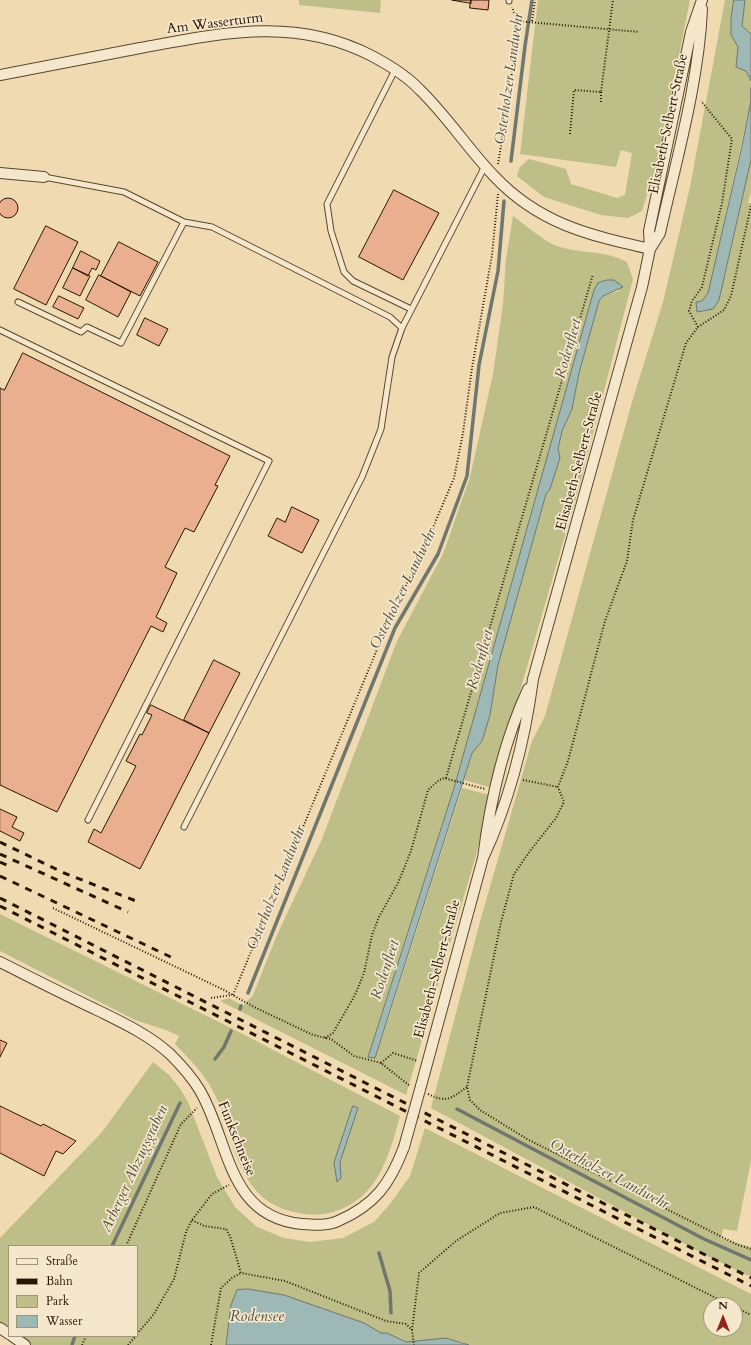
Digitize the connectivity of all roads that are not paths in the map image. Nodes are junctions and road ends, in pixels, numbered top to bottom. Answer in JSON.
{"nodes":[{"id":1,"x":702,"y":0,"type":"edge"},
{"id":2,"x":395,"y":70,"type":"junction"},
{"id":3,"x":0,"y":75,"type":"edge"},
{"id":4,"x":485,"y":166,"type":"junction"},
{"id":5,"x":0,"y":173,"type":"edge"},
{"id":6,"x":44,"y":177,"type":"joint"},
{"id":7,"x":184,"y":222,"type":"junction"},
{"id":8,"x":650,"y":249,"type":"junction"},
{"id":9,"x":18,"y":302,"type":"dead end"},
{"id":10,"x":411,"y":309,"type":"junction"},
{"id":11,"x":402,"y":328,"type":"junction"},
{"id":12,"x":0,"y":330,"type":"edge"},
{"id":13,"x":533,"y":679,"type":"junction"},
{"id":14,"x":88,"y":820,"type":"dead end"},
{"id":15,"x":184,"y":827,"type":"dead end"},
{"id":16,"x":483,"y":858,"type":"junction"},
{"id":17,"x":0,"y":962,"type":"edge"},
{"id":18,"x":420,"y":1086,"type":"joint"},
{"id":19,"x":14,"y":1337,"type":"edge"},
{"id":20,"x":26,"y":1345,"type":"edge"}],
"edges":[{"from":1,"to":8,"type":"street","name":"Elisabeth-Selbert-Straße"},
{"from":1,"to":8,"type":"street","name":"Elisabeth-Selbert-Straße"},
{"from":2,"to":3,"type":"street","name":"Am Wasserturm"},
{"from":2,"to":4,"type":"street","name":"Am Wasserturm"},
{"from":2,"to":10,"type":"lane"},
{"from":4,"to":8,"type":"street","name":"Am Wasserturm"},
{"from":4,"to":10,"type":"lane"},
{"from":5,"to":6,"type":"street"},
{"from":6,"to":7,"type":"lane"},
{"from":7,"to":9,"type":"lane"},
{"from":7,"to":11,"type":"lane"},
{"from":8,"to":13,"type":"street","name":"Elisabeth-Selbert-Straße"},
{"from":10,"to":11,"type":"lane"},
{"from":11,"to":15,"type":"lane"},
{"from":12,"to":14,"type":"lane"},
{"from":13,"to":16,"type":"street","name":"Elisabeth-Selbert-Straße"},
{"from":13,"to":16,"type":"street","name":"Elisabeth-Selbert-Straße"},
{"from":16,"to":18,"type":"street","name":"Elisabeth-Selbert-Straße"},
{"from":17,"to":18,"type":"street","name":"Funkschneise","bridge":true},
{"from":19,"to":20,"type":"street"}]}
